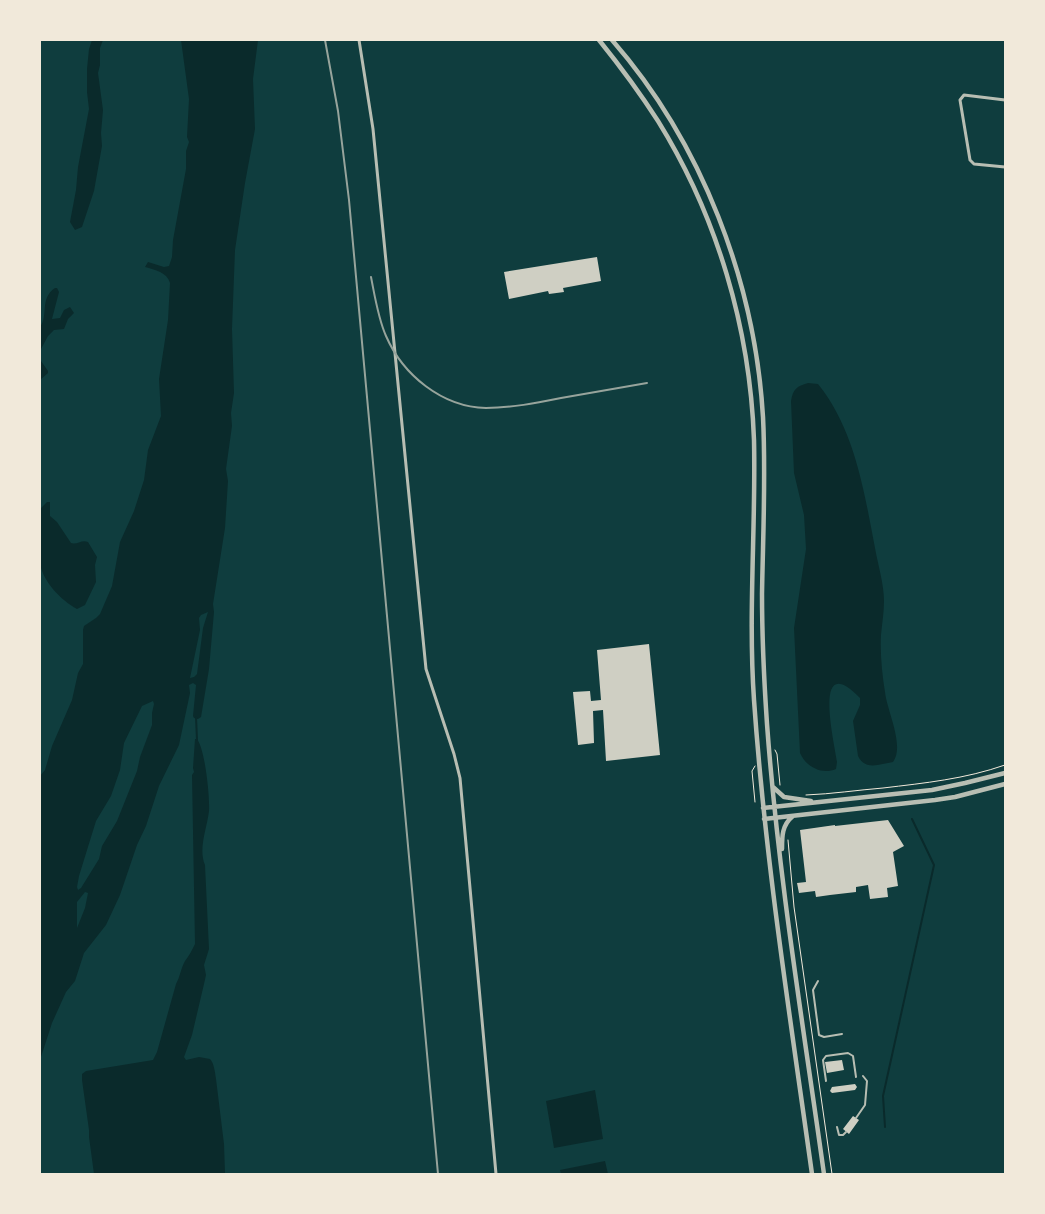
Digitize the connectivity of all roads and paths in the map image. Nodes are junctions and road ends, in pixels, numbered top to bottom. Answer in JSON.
{"nodes":[{"id":1,"x":359,"y":40,"type":"edge"},
{"id":2,"x":599,"y":40,"type":"edge"},
{"id":3,"x":612,"y":40,"type":"edge"},
{"id":4,"x":1005,"y":100,"type":"edge"},
{"id":5,"x":1005,"y":167,"type":"edge"},
{"id":6,"x":777,"y":754,"type":"dead end"},
{"id":7,"x":1005,"y":764,"type":"edge"},
{"id":8,"x":752,"y":771,"type":"dead end"},
{"id":9,"x":1005,"y":773,"type":"edge"},
{"id":10,"x":1005,"y":784,"type":"edge"},
{"id":11,"x":772,"y":786,"type":"junction"},
{"id":12,"x":781,"y":789,"type":"dead end"},
{"id":13,"x":803,"y":795,"type":"dead end"},
{"id":14,"x":755,"y":802,"type":"dead end"},
{"id":15,"x":822,"y":802,"type":"junction"},
{"id":16,"x":774,"y":807,"type":"junction"},
{"id":17,"x":763,"y":808,"type":"junction"},
{"id":18,"x":794,"y":816,"type":"junction"},
{"id":19,"x":776,"y":818,"type":"junction"},
{"id":20,"x":764,"y":819,"type":"junction"},
{"id":21,"x":788,"y":838,"type":"dead end"},
{"id":22,"x":782,"y":876,"type":"junction"},
{"id":23,"x":818,"y":981,"type":"dead end"},
{"id":24,"x":842,"y":1034,"type":"dead end"},
{"id":25,"x":862,"y":1076,"type":"dead end"},
{"id":26,"x":856,"y":1077,"type":"dead end"},
{"id":27,"x":826,"y":1081,"type":"dead end"},
{"id":28,"x":856,"y":1118,"type":"dead end"},
{"id":29,"x":837,"y":1127,"type":"dead end"},
{"id":30,"x":846,"y":1132,"type":"dead end"},
{"id":31,"x":496,"y":1174,"type":"edge"},
{"id":32,"x":812,"y":1174,"type":"edge"},
{"id":33,"x":824,"y":1174,"type":"edge"},
{"id":34,"x":832,"y":1174,"type":"edge"}],
"edges":[{"from":1,"to":31,"type":"street"},
{"from":2,"to":17,"type":"street"},
{"from":3,"to":11,"type":"street"},
{"from":4,"to":5,"type":"street"},
{"from":6,"to":12,"type":"path"},
{"from":7,"to":13,"type":"path"},
{"from":8,"to":14,"type":"path"},
{"from":9,"to":15,"type":"street"},
{"from":10,"to":18,"type":"street"},
{"from":11,"to":15,"type":"street"},
{"from":11,"to":16,"type":"street"},
{"from":15,"to":16,"type":"street"},
{"from":16,"to":17,"type":"street"},
{"from":16,"to":19,"type":"street"},
{"from":17,"to":20,"type":"street"},
{"from":18,"to":19,"type":"street"},
{"from":18,"to":22,"type":"street"},
{"from":19,"to":20,"type":"street"},
{"from":19,"to":22,"type":"street"},
{"from":20,"to":32,"type":"street"},
{"from":21,"to":34,"type":"path"},
{"from":22,"to":33,"type":"street"},
{"from":23,"to":24,"type":"lane"},
{"from":25,"to":28,"type":"lane"},
{"from":26,"to":27,"type":"lane"},
{"from":29,"to":30,"type":"lane"}]}
